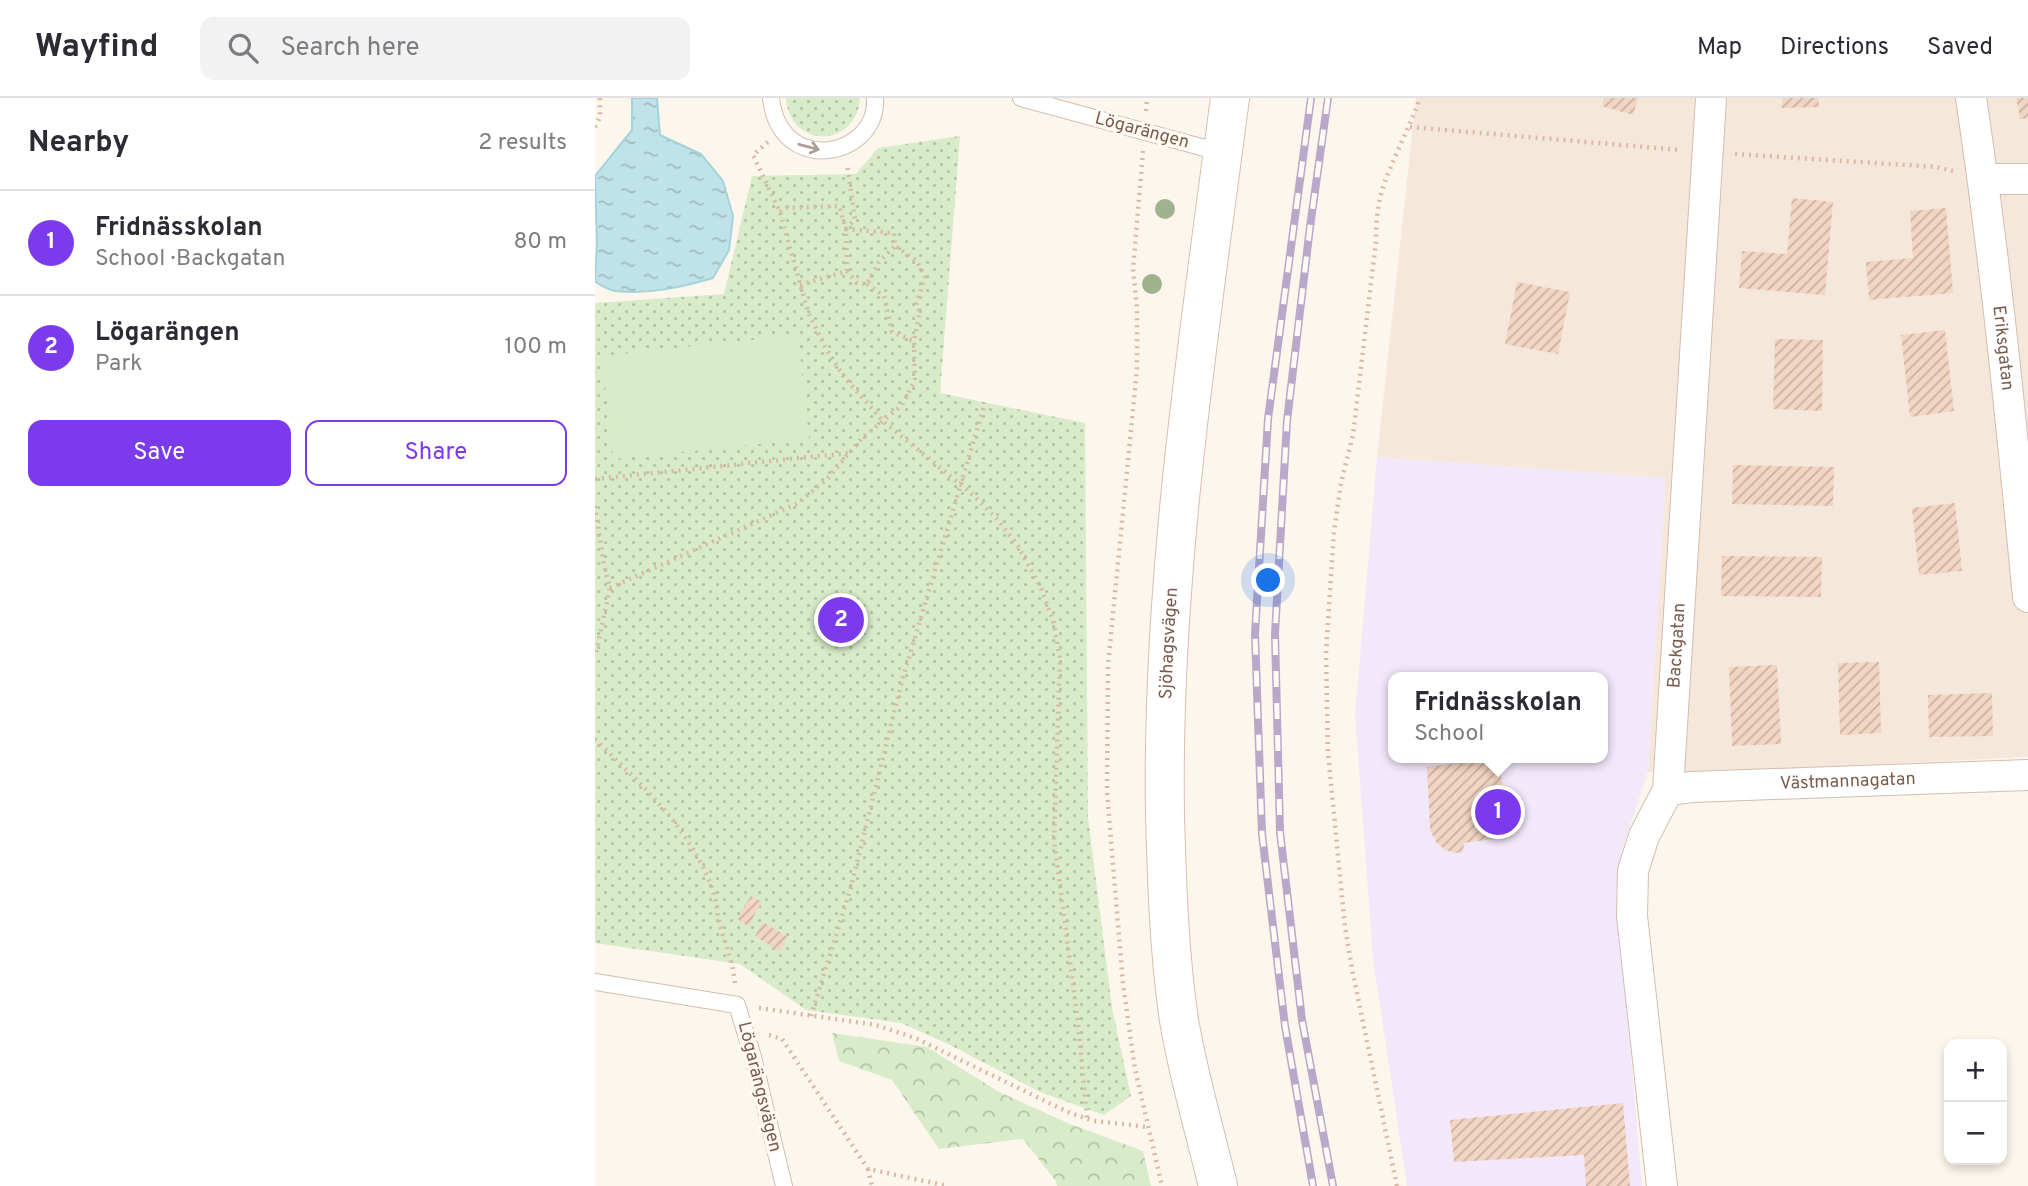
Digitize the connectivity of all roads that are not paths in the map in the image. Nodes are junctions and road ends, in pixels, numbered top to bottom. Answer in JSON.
{"nodes":[{"id":1,"x":771,"y":98,"type":"edge"},
{"id":2,"x":875,"y":98,"type":"edge"},
{"id":3,"x":1021,"y":98,"type":"edge"},
{"id":4,"x":1230,"y":98,"type":"edge"},
{"id":5,"x":1711,"y":98,"type":"edge"},
{"id":6,"x":1971,"y":98,"type":"edge"},
{"id":7,"x":1223,"y":153,"type":"junction"},
{"id":8,"x":1984,"y":179,"type":"junction"},
{"id":9,"x":2028,"y":180,"type":"edge"},
{"id":10,"x":2021,"y":443,"type":"edge"},
{"id":11,"x":2028,"y":597,"type":"edge"},
{"id":12,"x":2028,"y":775,"type":"edge"},
{"id":13,"x":1668,"y":790,"type":"junction"},
{"id":14,"x":595,"y":982,"type":"edge"},
{"id":15,"x":784,"y":1186,"type":"edge"},
{"id":16,"x":1218,"y":1186,"type":"edge"},
{"id":17,"x":1662,"y":1186,"type":"edge"}],
"edges":[{"from":1,"to":2,"type":"lane","one_way":true},
{"from":3,"to":7,"type":"lane","name":"Lögarängen"},
{"from":4,"to":7,"type":"main road","name":"Sjöhagsvägen"},
{"from":5,"to":13,"type":"street","name":"Backgatan"},
{"from":6,"to":8,"type":"street","name":"Eriksgatan"},
{"from":7,"to":16,"type":"main road","name":"Sjöhagsvägen"},
{"from":8,"to":9,"type":"street"},
{"from":8,"to":10,"type":"street","name":"Eriksgatan"},
{"from":10,"to":11,"type":"street","name":"Eriksgatan"},
{"from":12,"to":13,"type":"street","name":"Västmannagatan"},
{"from":13,"to":17,"type":"street","name":"Backgatan"},
{"from":14,"to":15,"type":"lane","name":"Lögarängsvägen"}]}
